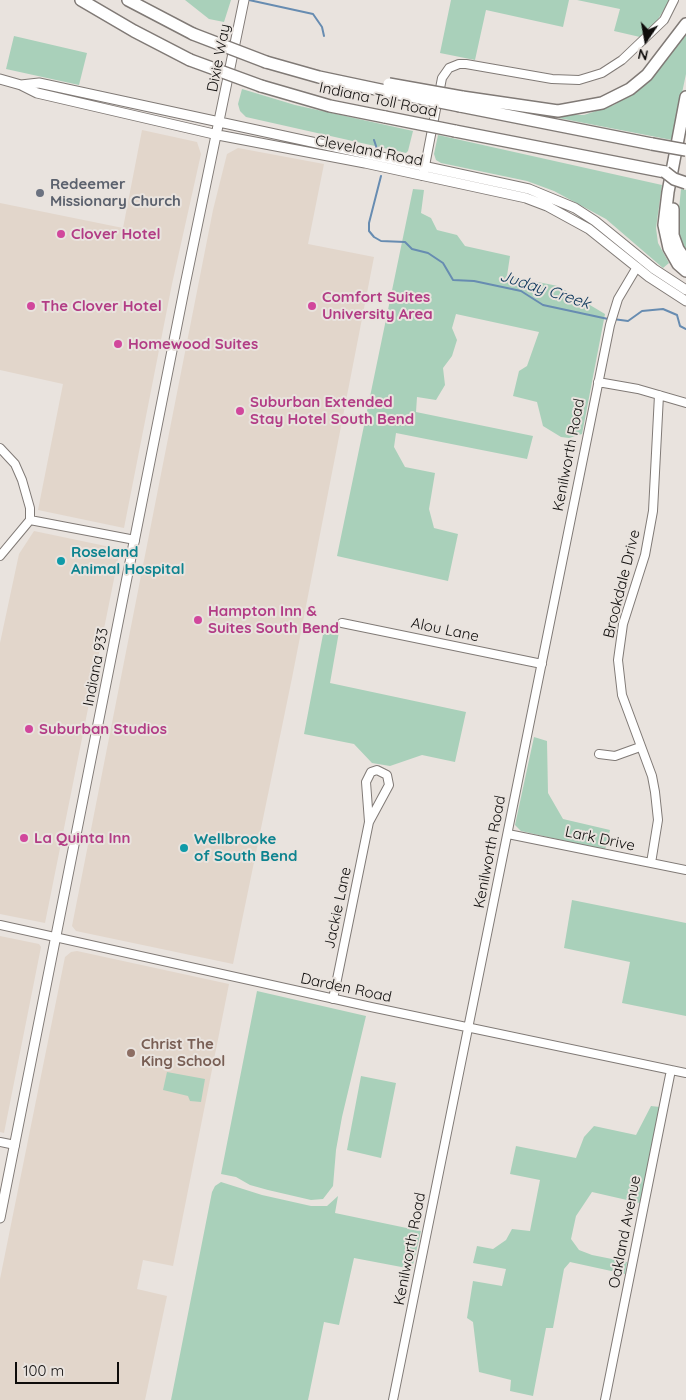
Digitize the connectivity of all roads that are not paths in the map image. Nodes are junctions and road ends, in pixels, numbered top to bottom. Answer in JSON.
{"nodes":[{"id":1,"x":81,"y":0,"type":"edge"},
{"id":2,"x":128,"y":0,"type":"edge"},
{"id":3,"x":244,"y":0,"type":"edge"},
{"id":4,"x":674,"y":0,"type":"edge"},
{"id":5,"x":686,"y":24,"type":"edge"},
{"id":6,"x":0,"y":79,"type":"edge"},
{"id":7,"x":21,"y":84,"type":"junction"},
{"id":8,"x":686,"y":97,"type":"edge"},
{"id":9,"x":461,"y":102,"type":"junction"},
{"id":10,"x":220,"y":122,"type":"junction"},
{"id":11,"x":218,"y":135,"type":"junction"},
{"id":12,"x":686,"y":135,"type":"edge"},
{"id":13,"x":686,"y":150,"type":"edge"},
{"id":14,"x":425,"y":166,"type":"junction"},
{"id":15,"x":666,"y":172,"type":"junction"},
{"id":16,"x":423,"y":176,"type":"junction"},
{"id":17,"x":686,"y":176,"type":"edge"},
{"id":18,"x":686,"y":183,"type":"edge"},
{"id":19,"x":686,"y":261,"type":"edge"},
{"id":20,"x":637,"y":267,"type":"junction"},
{"id":21,"x":686,"y":271,"type":"edge"},
{"id":22,"x":686,"y":290,"type":"edge"},
{"id":23,"x":686,"y":301,"type":"edge"},
{"id":24,"x":598,"y":382,"type":"junction"},
{"id":25,"x":659,"y":394,"type":"junction"},
{"id":26,"x":686,"y":403,"type":"edge"},
{"id":27,"x":0,"y":448,"type":"edge"},
{"id":28,"x":30,"y":520,"type":"junction"},
{"id":29,"x":135,"y":540,"type":"junction"},
{"id":30,"x":0,"y":556,"type":"edge"},
{"id":31,"x":342,"y":623,"type":"dead end"},
{"id":32,"x":542,"y":664,"type":"junction"},
{"id":33,"x":640,"y":747,"type":"junction"},
{"id":34,"x":600,"y":754,"type":"dead end"},
{"id":35,"x":369,"y":822,"type":"junction"},
{"id":36,"x":508,"y":834,"type":"junction"},
{"id":37,"x":651,"y":863,"type":"junction"},
{"id":38,"x":686,"y":870,"type":"edge"},
{"id":39,"x":0,"y":925,"type":"edge"},
{"id":40,"x":56,"y":937,"type":"junction"},
{"id":41,"x":333,"y":999,"type":"junction"},
{"id":42,"x":468,"y":1028,"type":"junction"},
{"id":43,"x":671,"y":1070,"type":"junction"},
{"id":44,"x":686,"y":1073,"type":"edge"},
{"id":45,"x":0,"y":1142,"type":"edge"},
{"id":46,"x":15,"y":1145,"type":"junction"},
{"id":47,"x":0,"y":1218,"type":"edge"},
{"id":48,"x":393,"y":1400,"type":"edge"},
{"id":49,"x":605,"y":1400,"type":"edge"}],
"edges":[{"from":1,"to":15,"type":"highway","name":"Indiana Toll Road","bridge":true},
{"from":2,"to":9,"type":"highway","name":"Indiana Toll Road","bridge":true},
{"from":3,"to":10,"type":"main road","name":"Dixie Way"},
{"from":4,"to":14,"type":"street"},
{"from":5,"to":9,"type":"highway"},
{"from":6,"to":7,"type":"main road","name":"Cleveland Road"},
{"from":7,"to":10,"type":"main road","name":"Cleveland Road"},
{"from":7,"to":11,"type":"main road","name":"Cleveland Road"},
{"from":8,"to":21,"type":"highway"},
{"from":9,"to":13,"type":"highway","name":"Indiana Toll Road","bridge":true},
{"from":10,"to":11,"type":"main road","name":"Indiana 933"},
{"from":10,"to":14,"type":"main road","name":"Cleveland Road"},
{"from":11,"to":16,"type":"main road","name":"Cleveland Road"},
{"from":11,"to":29,"type":"main road","name":"Indiana 933"},
{"from":12,"to":19,"type":"highway"},
{"from":14,"to":16,"type":"street"},
{"from":14,"to":22,"type":"main road","name":"Cleveland Road"},
{"from":15,"to":17,"type":"highway","name":"Indiana Toll Road"},
{"from":15,"to":18,"type":"highway","bridge":true},
{"from":16,"to":20,"type":"main road","name":"Cleveland Road"},
{"from":20,"to":23,"type":"main road","name":"Cleveland Road"},
{"from":20,"to":24,"type":"street","name":"Kenilworth Road"},
{"from":24,"to":25,"type":"street"},
{"from":24,"to":32,"type":"street","name":"Kenilworth Road"},
{"from":25,"to":26,"type":"street"},
{"from":25,"to":33,"type":"street","name":"Brookdale Drive"},
{"from":27,"to":28,"type":"street"},
{"from":28,"to":29,"type":"street"},
{"from":28,"to":30,"type":"street"},
{"from":29,"to":40,"type":"main road","name":"Indiana 933"},
{"from":31,"to":32,"type":"street","name":"Alou Lane"},
{"from":32,"to":36,"type":"street","name":"Kenilworth Road"},
{"from":33,"to":34,"type":"street"},
{"from":33,"to":37,"type":"street","name":"Brookdale Drive"},
{"from":35,"to":35,"type":"street","name":"Jackie Lane"},
{"from":35,"to":41,"type":"street","name":"Jackie Lane"},
{"from":36,"to":37,"type":"street","name":"Lark Drive"},
{"from":36,"to":42,"type":"street","name":"Kenilworth Road"},
{"from":37,"to":38,"type":"street","name":"Lark Drive"},
{"from":39,"to":40,"type":"street","name":"Darden Road"},
{"from":40,"to":41,"type":"street","name":"Darden Road"},
{"from":40,"to":46,"type":"main road","name":"Indiana 933"},
{"from":41,"to":42,"type":"street","name":"Darden Road"},
{"from":42,"to":43,"type":"street","name":"Darden Road"},
{"from":42,"to":48,"type":"street","name":"Kenilworth Road"},
{"from":43,"to":44,"type":"street","name":"Darden Road"},
{"from":43,"to":49,"type":"street","name":"Oakland Avenue"},
{"from":45,"to":46,"type":"street"},
{"from":46,"to":47,"type":"main road","name":"Indiana 933"}]}
